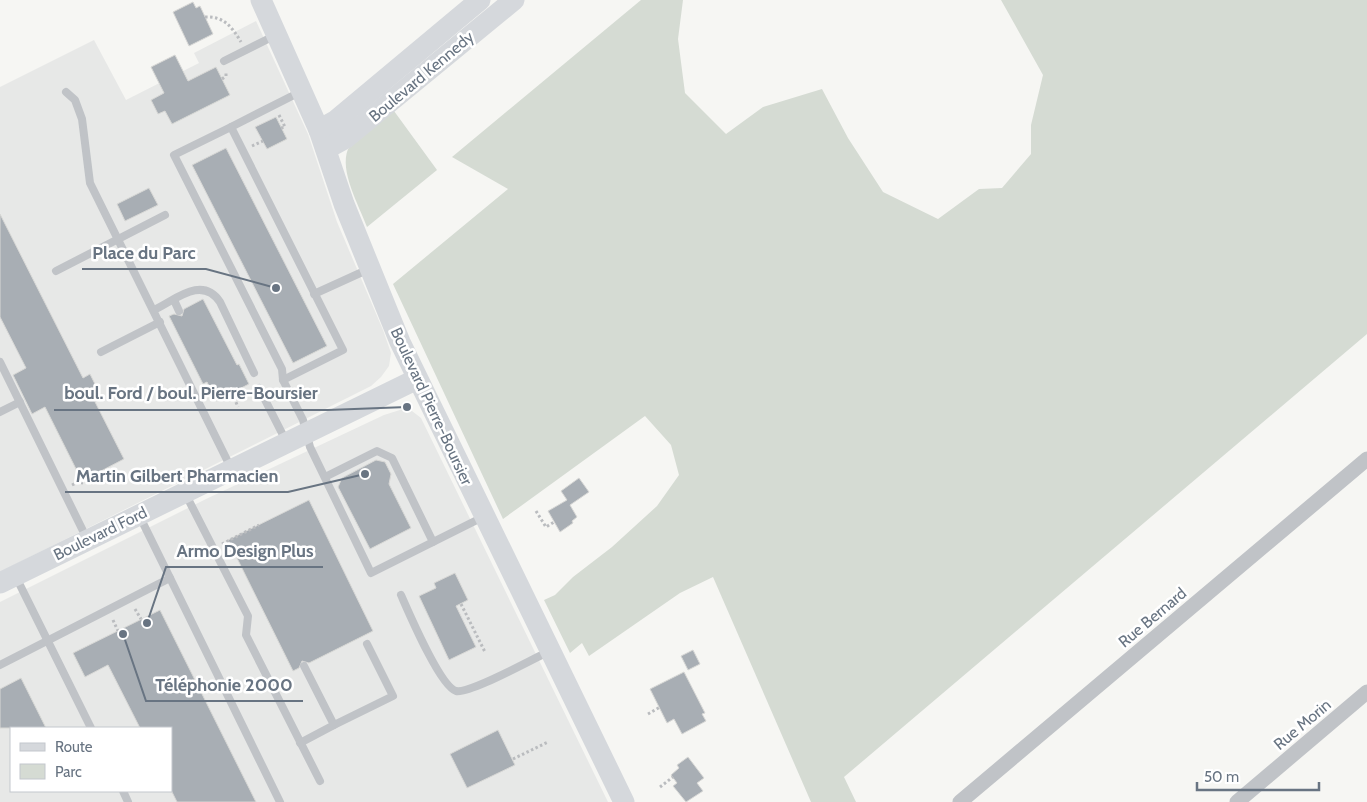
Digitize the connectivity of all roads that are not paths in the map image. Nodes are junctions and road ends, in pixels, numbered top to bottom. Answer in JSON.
{"nodes":[{"id":1,"x":261,"y":0,"type":"edge"},
{"id":2,"x":480,"y":0,"type":"edge"},
{"id":3,"x":509,"y":1,"type":"edge"},
{"id":4,"x":277,"y":35,"type":"junction"},
{"id":5,"x":224,"y":61,"type":"dead end"},
{"id":6,"x":303,"y":91,"type":"junction"},
{"id":7,"x":66,"y":92,"type":"dead end"},
{"id":8,"x":231,"y":127,"type":"junction"},
{"id":9,"x":322,"y":139,"type":"junction"},
{"id":10,"x":164,"y":215,"type":"dead end"},
{"id":11,"x":118,"y":239,"type":"junction"},
{"id":12,"x":370,"y":269,"type":"junction"},
{"id":13,"x":56,"y":271,"type":"dead end"},
{"id":14,"x":314,"y":294,"type":"junction"},
{"id":15,"x":174,"y":300,"type":"junction"},
{"id":16,"x":154,"y":310,"type":"junction"},
{"id":17,"x":179,"y":311,"type":"dead end"},
{"id":18,"x":160,"y":322,"type":"junction"},
{"id":19,"x":101,"y":352,"type":"dead end"},
{"id":20,"x":0,"y":362,"type":"edge"},
{"id":21,"x":254,"y":373,"type":"dead end"},
{"id":22,"x":417,"y":379,"type":"junction"},
{"id":23,"x":283,"y":380,"type":"junction"},
{"id":24,"x":258,"y":388,"type":"dead end"},
{"id":25,"x":20,"y":402,"type":"junction"},
{"id":26,"x":0,"y":412,"type":"edge"},
{"id":27,"x":306,"y":432,"type":"junction"},
{"id":28,"x":286,"y":442,"type":"junction"},
{"id":29,"x":1367,"y":459,"type":"edge"},
{"id":30,"x":231,"y":468,"type":"junction"},
{"id":31,"x":325,"y":477,"type":"junction"},
{"id":32,"x":184,"y":491,"type":"junction"},
{"id":33,"x":138,"y":514,"type":"junction"},
{"id":34,"x":484,"y":516,"type":"junction"},
{"id":35,"x":87,"y":539,"type":"junction"},
{"id":36,"x":433,"y":542,"type":"junction"},
{"id":37,"x":170,"y":578,"type":"junction"},
{"id":38,"x":8,"y":579,"type":"edge"},
{"id":39,"x":401,"y":595,"type":"dead end"},
{"id":40,"x":47,"y":641,"type":"junction"},
{"id":41,"x":367,"y":644,"type":"dead end"},
{"id":42,"x":550,"y":651,"type":"junction"},
{"id":43,"x":0,"y":665,"type":"edge"},
{"id":44,"x":304,"y":666,"type":"dead end"},
{"id":45,"x":1367,"y":692,"type":"edge"},
{"id":46,"x":334,"y":726,"type":"junction"},
{"id":47,"x":90,"y":727,"type":"edge"},
{"id":48,"x":300,"y":743,"type":"junction"},
{"id":49,"x":320,"y":781,"type":"dead end"},
{"id":50,"x":280,"y":802,"type":"edge"},
{"id":51,"x":624,"y":802,"type":"edge"},
{"id":52,"x":960,"y":802,"type":"edge"},
{"id":53,"x":1237,"y":802,"type":"edge"}],
"edges":[{"from":1,"to":4,"type":"street","name":"Boulevard Pierre-Boursier"},
{"from":2,"to":9,"type":"street","name":"Boulevard Kennedy"},
{"from":3,"to":9,"type":"street","name":"Boulevard Kennedy"},
{"from":4,"to":5,"type":"lane"},
{"from":4,"to":6,"type":"street","name":"Boulevard Pierre-Boursier"},
{"from":6,"to":8,"type":"lane"},
{"from":6,"to":9,"type":"street","name":"Boulevard Pierre-Boursier"},
{"from":7,"to":11,"type":"lane"},
{"from":8,"to":14,"type":"lane"},
{"from":8,"to":23,"type":"lane"},
{"from":9,"to":12,"type":"street","name":"Boulevard Pierre-Boursier"},
{"from":10,"to":11,"type":"lane"},
{"from":11,"to":13,"type":"lane"},
{"from":11,"to":16,"type":"lane"},
{"from":12,"to":14,"type":"lane"},
{"from":12,"to":22,"type":"street","name":"Boulevard Pierre-Boursier"},
{"from":14,"to":23,"type":"lane"},
{"from":15,"to":16,"type":"lane"},
{"from":15,"to":17,"type":"lane"},
{"from":15,"to":21,"type":"lane"},
{"from":16,"to":18,"type":"lane"},
{"from":18,"to":19,"type":"lane"},
{"from":18,"to":30,"type":"lane"},
{"from":20,"to":25,"type":"lane"},
{"from":22,"to":27,"type":"street","name":"Boulevard Ford"},
{"from":22,"to":34,"type":"street","name":"Boulevard Pierre-Boursier"},
{"from":23,"to":27,"type":"lane"},
{"from":24,"to":28,"type":"lane"},
{"from":25,"to":26,"type":"lane"},
{"from":25,"to":35,"type":"lane"},
{"from":27,"to":28,"type":"street","name":"Boulevard Ford"},
{"from":27,"to":31,"type":"lane"},
{"from":28,"to":30,"type":"street","name":"Boulevard Ford"},
{"from":29,"to":52,"type":"street","name":"Rue Bernard"},
{"from":30,"to":32,"type":"street","name":"Boulevard Ford"},
{"from":31,"to":36,"type":"lane"},
{"from":31,"to":36,"type":"lane"},
{"from":32,"to":33,"type":"street","name":"Boulevard Ford"},
{"from":32,"to":48,"type":"lane"},
{"from":33,"to":35,"type":"street","name":"Boulevard Ford"},
{"from":33,"to":37,"type":"lane"},
{"from":34,"to":36,"type":"lane"},
{"from":34,"to":42,"type":"street","name":"Boulevard Pierre-Boursier"},
{"from":35,"to":38,"type":"street","name":"Boulevard Ford"},
{"from":37,"to":40,"type":"lane"},
{"from":37,"to":50,"type":"lane"},
{"from":38,"to":40,"type":"lane"},
{"from":39,"to":42,"type":"lane"},
{"from":40,"to":43,"type":"lane"},
{"from":40,"to":47,"type":"lane"},
{"from":41,"to":46,"type":"lane"},
{"from":42,"to":51,"type":"street","name":"Boulevard Pierre-Boursier"},
{"from":44,"to":46,"type":"lane"},
{"from":45,"to":53,"type":"street","name":"Rue Morin"},
{"from":46,"to":48,"type":"lane"},
{"from":48,"to":49,"type":"lane"}]}
